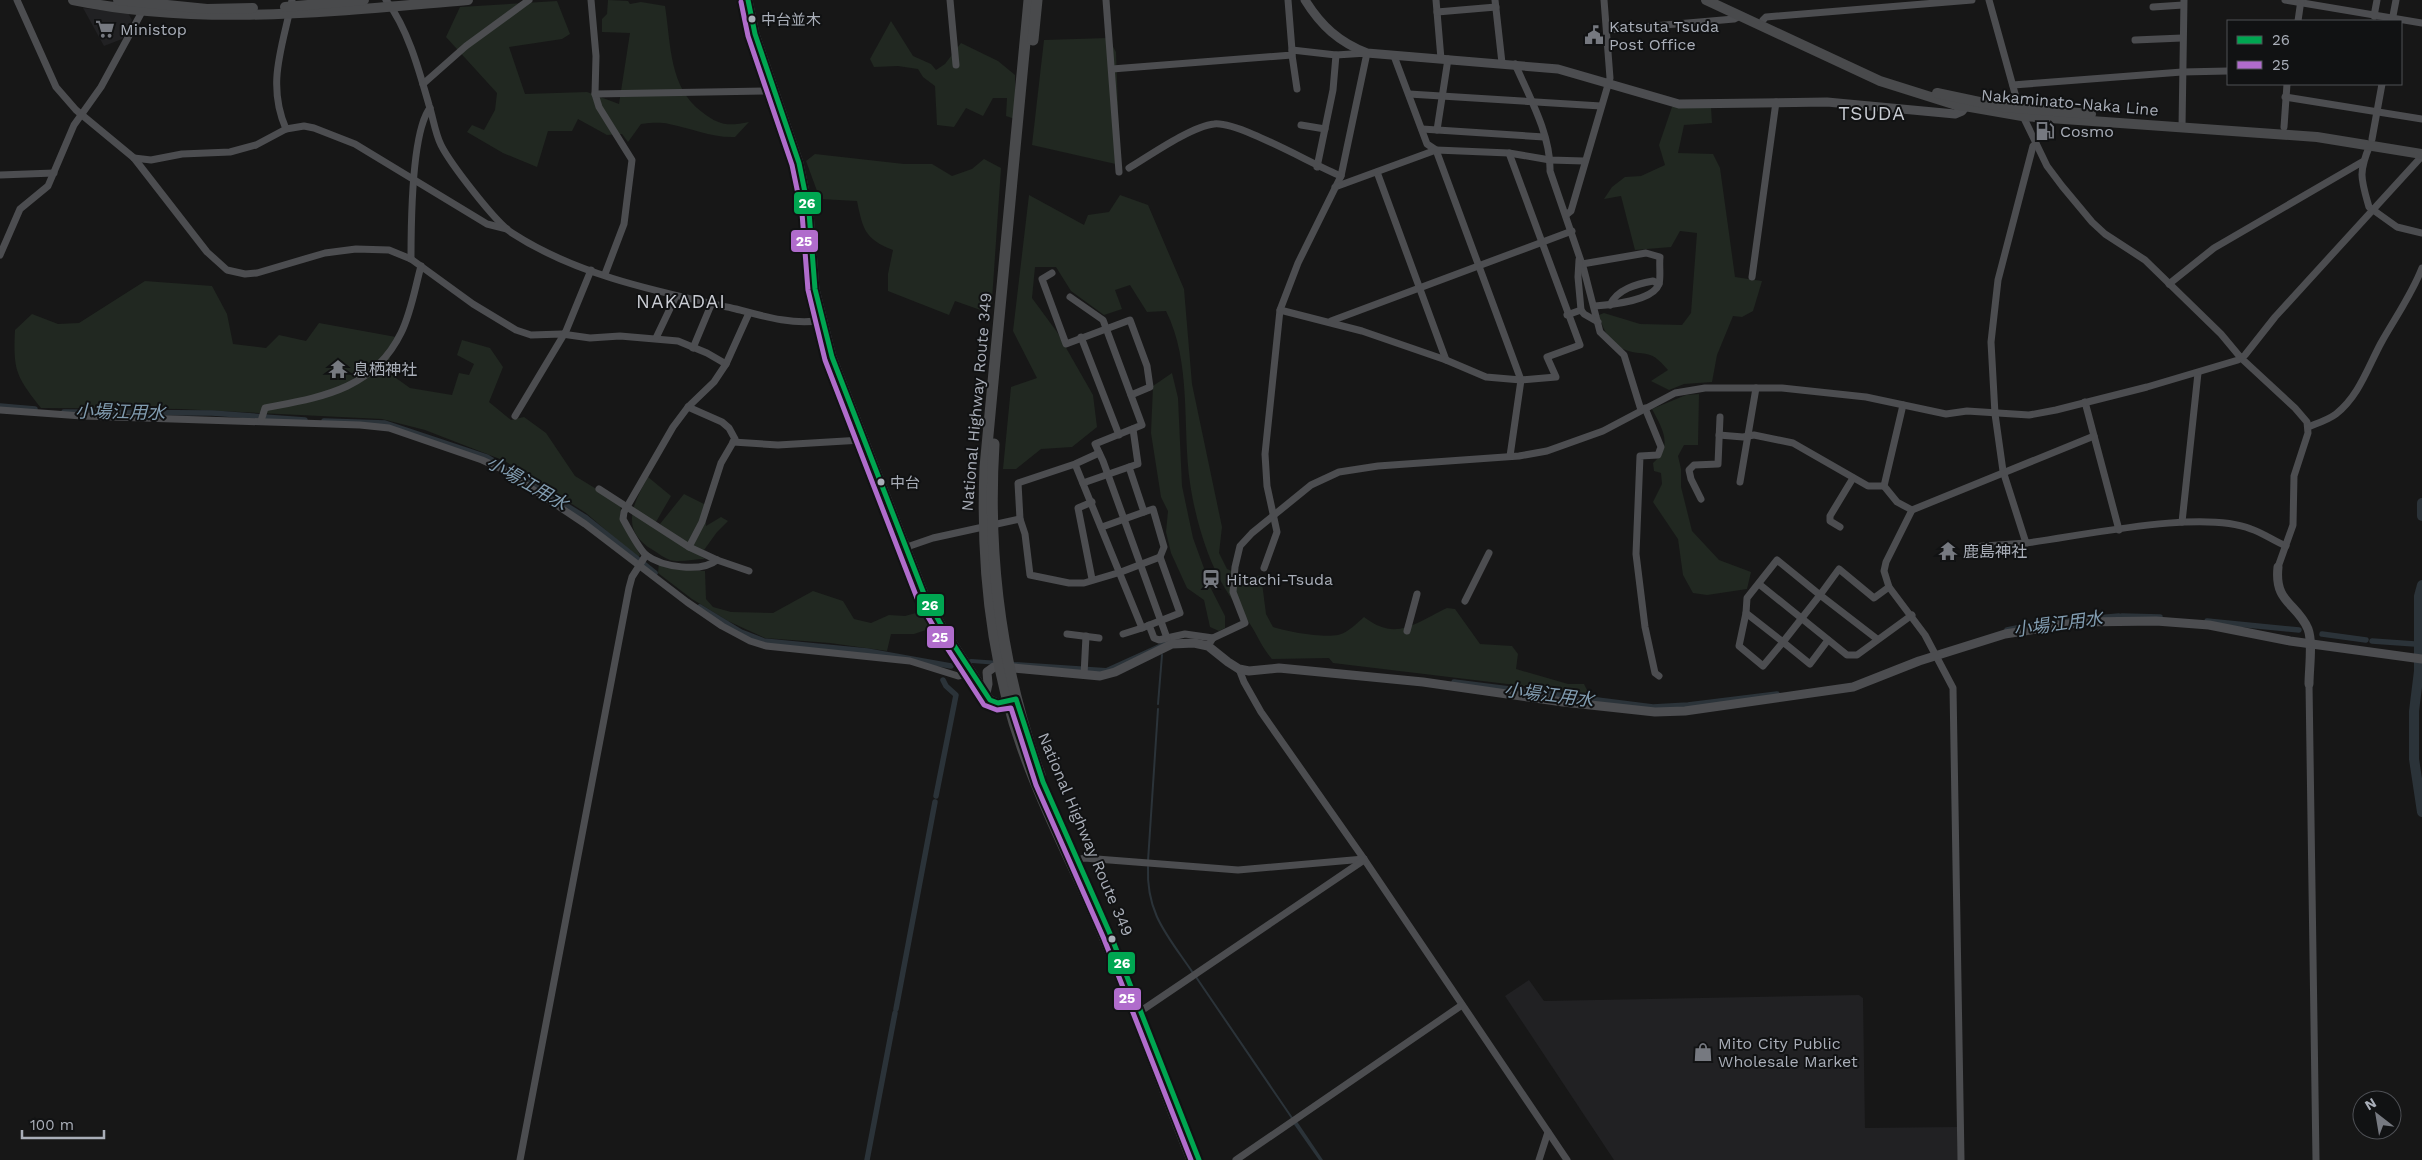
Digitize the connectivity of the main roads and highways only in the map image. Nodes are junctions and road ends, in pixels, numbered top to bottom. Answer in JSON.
{"nodes":[{"id":1,"x":73,"y":0,"type":"edge"},
{"id":2,"x":118,"y":0,"type":"edge"},
{"id":3,"x":364,"y":0,"type":"edge"},
{"id":4,"x":468,"y":0,"type":"edge"},
{"id":5,"x":1029,"y":0,"type":"edge"},
{"id":6,"x":1037,"y":0,"type":"edge"},
{"id":7,"x":1706,"y":0,"type":"edge"},
{"id":8,"x":1721,"y":0,"type":"edge"},
{"id":9,"x":388,"y":3,"type":"edge"},
{"id":10,"x":145,"y":5,"type":"edge"},
{"id":11,"x":291,"y":6,"type":"edge"},
{"id":12,"x":2021,"y":112,"type":"junction"},
{"id":13,"x":2182,"y":124,"type":"junction"},
{"id":14,"x":2371,"y":142,"type":"junction"},
{"id":15,"x":2422,"y":148,"type":"edge"},
{"id":16,"x":2422,"y":155,"type":"edge"},
{"id":17,"x":1018,"y":162,"type":"junction"},
{"id":18,"x":1138,"y":1013,"type":"junction"},
{"id":19,"x":1192,"y":1160,"type":"edge"},
{"id":20,"x":1199,"y":1160,"type":"edge"}],
"edges":[{"from":1,"to":10,"type":"main road"},
{"from":2,"to":10,"type":"main road"},
{"from":3,"to":11,"type":"main road"},
{"from":4,"to":9,"type":"main road"},
{"from":5,"to":17,"type":"highway","name":"National Highway Route 349"},
{"from":6,"to":17,"type":"highway","name":"National Highway Route 349"},
{"from":7,"to":12,"type":"main road","name":"Nakaminato-Naka Line"},
{"from":8,"to":12,"type":"main road","name":"Nakaminato-Naka Line"},
{"from":9,"to":11,"type":"main road"},
{"from":10,"to":11,"type":"main road"},
{"from":12,"to":13,"type":"main road","name":"Nakaminato-Naka Line"},
{"from":13,"to":14,"type":"main road","name":"Nakaminato-Naka Line"},
{"from":13,"to":14,"type":"main road","name":"Nakaminato-Naka Line"},
{"from":14,"to":15,"type":"main road","name":"Nakaminato-Naka Line"},
{"from":14,"to":16,"type":"main road","name":"Nakaminato-Naka Line"},
{"from":17,"to":18,"type":"highway","name":"National Highway Route 349"},
{"from":18,"to":19,"type":"highway","name":"National Highway Route 349"},
{"from":18,"to":20,"type":"highway","name":"National Highway Route 349"}]}
